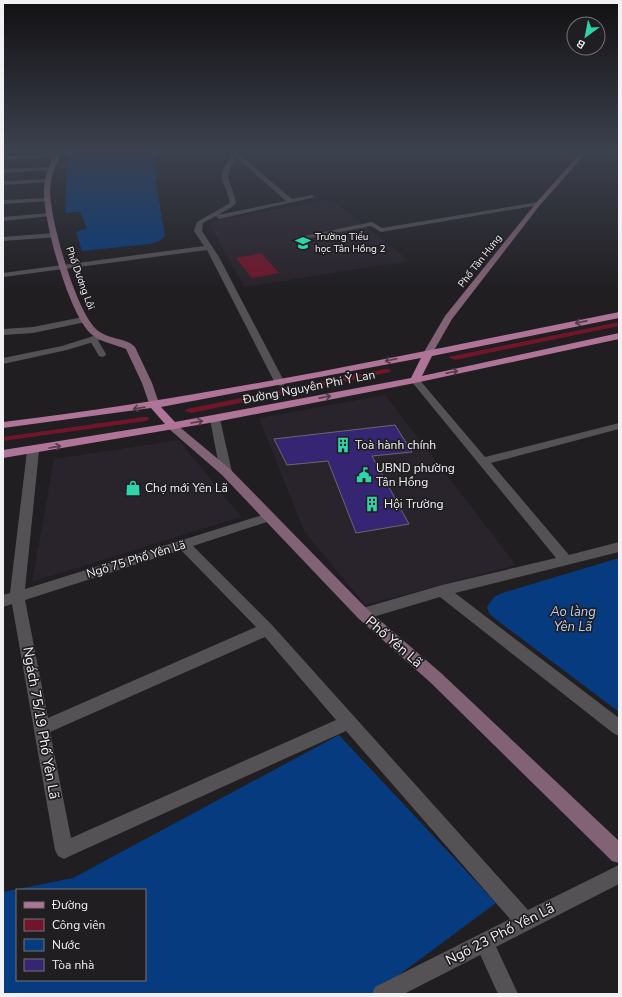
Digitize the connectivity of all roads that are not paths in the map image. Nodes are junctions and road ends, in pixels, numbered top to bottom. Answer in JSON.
{"nodes":[{"id":1,"x":232,"y":198,"type":"edge"},
{"id":2,"x":287,"y":198,"type":"edge"},
{"id":3,"x":310,"y":198,"type":"edge"},
{"id":4,"x":544,"y":198,"type":"edge"},
{"id":5,"x":48,"y":199,"type":"joint"},
{"id":6,"x":3,"y":202,"type":"edge"},
{"id":7,"x":292,"y":202,"type":"junction"},
{"id":8,"x":538,"y":204,"type":"junction"},
{"id":9,"x":49,"y":215,"type":"junction"},
{"id":10,"x":3,"y":219,"type":"edge"},
{"id":11,"x":204,"y":220,"type":"junction"},
{"id":12,"x":54,"y":235,"type":"junction"},
{"id":13,"x":298,"y":238,"type":"dead end"},
{"id":14,"x":3,"y":239,"type":"edge"},
{"id":15,"x":209,"y":248,"type":"junction"},
{"id":16,"x":65,"y":268,"type":"junction"},
{"id":17,"x":3,"y":275,"type":"edge"},
{"id":18,"x":619,"y":315,"type":"edge"},
{"id":19,"x":83,"y":320,"type":"junction"},
{"id":20,"x":3,"y":332,"type":"edge"},
{"id":21,"x":619,"y":336,"type":"edge"},
{"id":22,"x":97,"y":338,"type":"junction"},
{"id":23,"x":429,"y":352,"type":"junction"},
{"id":24,"x":102,"y":354,"type":"dead end"},
{"id":25,"x":3,"y":361,"type":"edge"},
{"id":26,"x":415,"y":380,"type":"junction"},
{"id":27,"x":280,"y":383,"type":"junction"},
{"id":28,"x":155,"y":406,"type":"junction"},
{"id":29,"x":215,"y":419,"type":"junction"},
{"id":30,"x":3,"y":425,"type":"edge"},
{"id":31,"x":172,"y":426,"type":"junction"},
{"id":32,"x":619,"y":426,"type":"edge"},
{"id":33,"x":33,"y":451,"type":"junction"},
{"id":34,"x":3,"y":454,"type":"edge"},
{"id":35,"x":484,"y":461,"type":"junction"},
{"id":36,"x":226,"y":472,"type":"junction"},
{"id":37,"x":269,"y":517,"type":"junction"},
{"id":38,"x":183,"y":544,"type":"junction"},
{"id":39,"x":619,"y":547,"type":"edge"},
{"id":40,"x":566,"y":561,"type":"junction"},
{"id":41,"x":442,"y":591,"type":"junction"},
{"id":42,"x":10,"y":598,"type":"edge"},
{"id":43,"x":363,"y":614,"type":"junction"},
{"id":44,"x":267,"y":629,"type":"junction"},
{"id":45,"x":348,"y":722,"type":"junction"},
{"id":46,"x":42,"y":728,"type":"junction"},
{"id":47,"x":619,"y":728,"type":"edge"},
{"id":48,"x":619,"y":854,"type":"edge"},
{"id":49,"x":619,"y":874,"type":"edge"},
{"id":50,"x":526,"y":922,"type":"junction"},
{"id":51,"x":484,"y":943,"type":"junction"},
{"id":52,"x":382,"y":994,"type":"edge"},
{"id":53,"x":508,"y":994,"type":"edge"}],
"edges":[{"from":1,"to":11,"type":"street"},
{"from":2,"to":7,"type":"street"},
{"from":3,"to":7,"type":"street"},
{"from":4,"to":8,"type":"street","name":"Phố Tân Hưng"},
{"from":5,"to":6,"type":"street"},
{"from":5,"to":9,"type":"street","name":"Phố Dương Lôi"},
{"from":7,"to":11,"type":"street"},
{"from":8,"to":13,"type":"lane"},
{"from":8,"to":23,"type":"street","name":"Phố Tân Hưng"},
{"from":9,"to":10,"type":"street"},
{"from":9,"to":12,"type":"street","name":"Phố Dương Lôi"},
{"from":11,"to":15,"type":"street"},
{"from":12,"to":14,"type":"street"},
{"from":12,"to":16,"type":"street","name":"Phố Dương Lôi"},
{"from":15,"to":16,"type":"street"},
{"from":15,"to":27,"type":"street"},
{"from":16,"to":17,"type":"street"},
{"from":16,"to":19,"type":"street","name":"Phố Dương Lôi"},
{"from":18,"to":23,"type":"main road","name":"Đường Nguyên Phi Ỷ Lan","one_way":true},
{"from":19,"to":20,"type":"street"},
{"from":19,"to":22,"type":"street","name":"Phố Dương Lôi"},
{"from":26,"to":21,"type":"main road","name":"Đường Nguyên Phi Ỷ Lan","one_way":true},
{"from":22,"to":24,"type":"lane"},
{"from":22,"to":25,"type":"street"},
{"from":22,"to":28,"type":"street","name":"Phố Dương Lôi"},
{"from":23,"to":26,"type":"main road"},
{"from":23,"to":27,"type":"main road","name":"Đường Nguyên Phi Ỷ Lan","one_way":true},
{"from":29,"to":26,"type":"main road","name":"Đường Nguyên Phi Ỷ Lan","one_way":true},
{"from":26,"to":35,"type":"street"},
{"from":27,"to":28,"type":"main road","name":"Đường Nguyên Phi Ỷ Lan"},
{"from":28,"to":30,"type":"main road","name":"Đường Nguyên Phi Ỷ Lan","one_way":true},
{"from":28,"to":31,"type":"main road"},
{"from":31,"to":29,"type":"main road","name":"Đường Nguyên Phi Ỷ Lan","one_way":true},
{"from":29,"to":36,"type":"street"},
{"from":33,"to":31,"type":"main road","name":"Đường Nguyên Phi Ỷ Lan","one_way":true},
{"from":31,"to":36,"type":"street","name":"Phố Yên Lã"},
{"from":32,"to":35,"type":"street"},
{"from":33,"to":34,"type":"main road","name":"Đường Nguyên Phi Ỷ Lan"},
{"from":33,"to":42,"type":"street","name":"Ngách 75/19 Phố Yên Lã"},
{"from":35,"to":40,"type":"street"},
{"from":36,"to":37,"type":"street","name":"Phố Yên Lã"},
{"from":37,"to":38,"type":"street","name":"Ngõ 75 Phố Yên Lã"},
{"from":37,"to":43,"type":"street","name":"Phố Yên Lã"},
{"from":38,"to":42,"type":"street","name":"Ngõ 75 Phố Yên Lã"},
{"from":38,"to":44,"type":"street"},
{"from":39,"to":40,"type":"street"},
{"from":40,"to":41,"type":"street"},
{"from":41,"to":43,"type":"street"},
{"from":41,"to":47,"type":"street"},
{"from":42,"to":46,"type":"street","name":"Ngách 75/19 Phố Yên Lã"},
{"from":43,"to":48,"type":"street","name":"Phố Yên Lã"},
{"from":44,"to":45,"type":"street"},
{"from":44,"to":46,"type":"street"},
{"from":45,"to":46,"type":"street","name":"Ngách 75/19 Phố Yên Lã"},
{"from":45,"to":50,"type":"street"},
{"from":49,"to":50,"type":"street","name":"Ngõ 23 Phố Yên Lã"},
{"from":50,"to":51,"type":"street","name":"Ngõ 23 Phố Yên Lã"},
{"from":51,"to":52,"type":"street","name":"Ngõ 23 Phố Yên Lã"},
{"from":51,"to":53,"type":"lane"}]}
